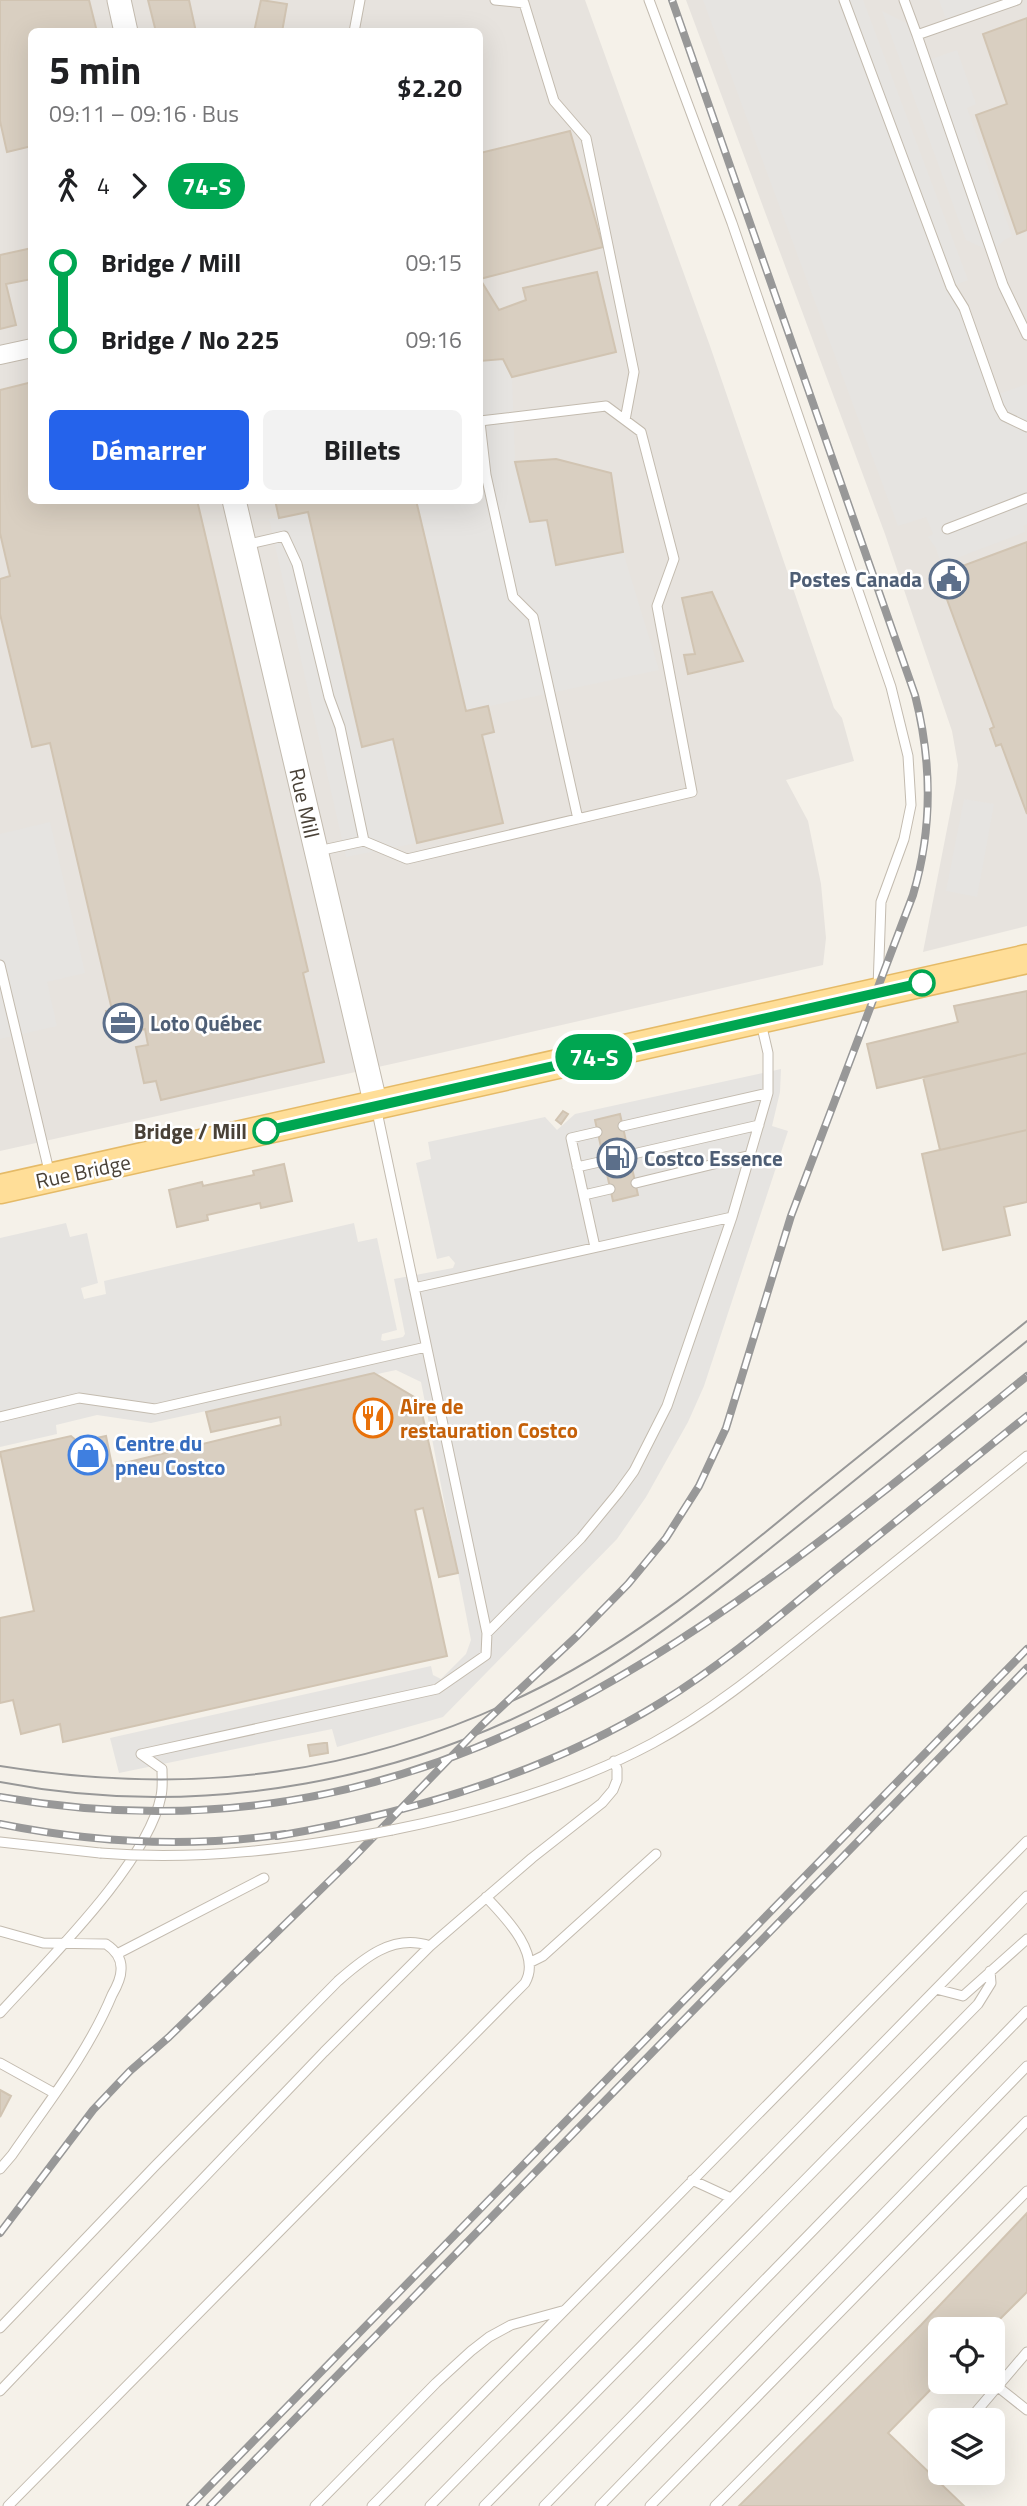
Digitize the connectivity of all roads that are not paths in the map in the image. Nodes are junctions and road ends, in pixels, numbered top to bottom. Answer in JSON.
{"nodes":[{"id":1,"x":118,"y":0,"type":"edge"},
{"id":2,"x":360,"y":0,"type":"edge"},
{"id":3,"x":495,"y":0,"type":"edge"},
{"id":4,"x":649,"y":0,"type":"edge"},
{"id":5,"x":844,"y":0,"type":"edge"},
{"id":6,"x":904,"y":0,"type":"edge"},
{"id":7,"x":1017,"y":0,"type":"edge"},
{"id":8,"x":125,"y":28,"type":"edge"},
{"id":9,"x":355,"y":28,"type":"edge"},
{"id":10,"x":917,"y":35,"type":"junction"},
{"id":11,"x":1027,"y":335,"type":"edge"},
{"id":12,"x":28,"y":349,"type":"edge"},
{"id":13,"x":0,"y":355,"type":"edge"},
{"id":14,"x":625,"y":420,"type":"junction"},
{"id":15,"x":483,"y":422,"type":"edge"},
{"id":16,"x":1027,"y":427,"type":"edge"},
{"id":17,"x":483,"y":448,"type":"edge"},
{"id":18,"x":1027,"y":498,"type":"edge"},
{"id":19,"x":235,"y":504,"type":"edge"},
{"id":20,"x":947,"y":529,"type":"dead end"},
{"id":21,"x":245,"y":545,"type":"junction"},
{"id":22,"x":578,"y":819,"type":"junction"},
{"id":23,"x":364,"y":841,"type":"junction"},
{"id":24,"x":317,"y":852,"type":"junction"},
{"id":25,"x":1027,"y":959,"type":"edge"},
{"id":26,"x":0,"y":965,"type":"edge"},
{"id":27,"x":877,"y":993,"type":"junction"},
{"id":28,"x":760,"y":1019,"type":"junction"},
{"id":29,"x":768,"y":1093,"type":"junction"},
{"id":30,"x":376,"y":1106,"type":"junction"},
{"id":31,"x":759,"y":1125,"type":"junction"},
{"id":32,"x":623,"y":1126,"type":"dead end"},
{"id":33,"x":597,"y":1132,"type":"dead end"},
{"id":34,"x":629,"y":1155,"type":"dead end"},
{"id":35,"x":751,"y":1155,"type":"junction"},
{"id":36,"x":604,"y":1161,"type":"dead end"},
{"id":37,"x":577,"y":1167,"type":"junction"},
{"id":38,"x":50,"y":1178,"type":"junction"},
{"id":39,"x":636,"y":1183,"type":"dead end"},
{"id":40,"x":0,"y":1189,"type":"edge"},
{"id":41,"x":610,"y":1189,"type":"dead end"},
{"id":42,"x":584,"y":1195,"type":"junction"},
{"id":43,"x":732,"y":1217,"type":"junction"},
{"id":44,"x":595,"y":1247,"type":"junction"},
{"id":45,"x":414,"y":1288,"type":"junction"},
{"id":46,"x":426,"y":1347,"type":"junction"},
{"id":47,"x":0,"y":1417,"type":"edge"},
{"id":48,"x":1027,"y":1456,"type":"edge"},
{"id":49,"x":486,"y":1633,"type":"junction"},
{"id":50,"x":614,"y":1761,"type":"junction"},
{"id":51,"x":1027,"y":1841,"type":"edge"},
{"id":52,"x":0,"y":1842,"type":"edge"},
{"id":53,"x":656,"y":1854,"type":"dead end"},
{"id":54,"x":264,"y":1878,"type":"dead end"},
{"id":55,"x":1027,"y":1896,"type":"edge"},
{"id":56,"x":486,"y":1897,"type":"junction"},
{"id":57,"x":0,"y":1931,"type":"edge"},
{"id":58,"x":1027,"y":1939,"type":"edge"},
{"id":59,"x":63,"y":1943,"type":"junction"},
{"id":60,"x":430,"y":1946,"type":"junction"},
{"id":61,"x":117,"y":1954,"type":"junction"},
{"id":62,"x":530,"y":1962,"type":"junction"},
{"id":63,"x":990,"y":1971,"type":"junction"},
{"id":64,"x":936,"y":1989,"type":"junction"},
{"id":65,"x":1027,"y":2011,"type":"edge"},
{"id":66,"x":0,"y":2013,"type":"edge"},
{"id":67,"x":0,"y":2063,"type":"edge"},
{"id":68,"x":1027,"y":2066,"type":"edge"},
{"id":69,"x":54,"y":2093,"type":"junction"},
{"id":70,"x":1027,"y":2121,"type":"edge"},
{"id":71,"x":0,"y":2169,"type":"edge"},
{"id":72,"x":692,"y":2180,"type":"junction"},
{"id":73,"x":1027,"y":2191,"type":"edge"},
{"id":74,"x":731,"y":2198,"type":"junction"},
{"id":75,"x":564,"y":2311,"type":"junction"},
{"id":76,"x":0,"y":2328,"type":"edge"},
{"id":77,"x":1027,"y":2352,"type":"edge"},
{"id":78,"x":1005,"y":2379,"type":"edge"},
{"id":79,"x":0,"y":2391,"type":"edge"},
{"id":80,"x":1005,"y":2393,"type":"edge"},
{"id":81,"x":992,"y":2394,"type":"edge"},
{"id":82,"x":980,"y":2408,"type":"edge"},
{"id":83,"x":1027,"y":2410,"type":"edge"},
{"id":84,"x":8,"y":2506,"type":"edge"},
{"id":85,"x":315,"y":2506,"type":"edge"},
{"id":86,"x":372,"y":2506,"type":"edge"},
{"id":87,"x":430,"y":2506,"type":"edge"},
{"id":88,"x":484,"y":2506,"type":"edge"},
{"id":89,"x":544,"y":2506,"type":"edge"},
{"id":90,"x":600,"y":2506,"type":"edge"},
{"id":91,"x":650,"y":2506,"type":"edge"},
{"id":92,"x":715,"y":2506,"type":"edge"}],
"edges":[{"from":1,"to":8,"type":"street"},
{"from":2,"to":9,"type":"lane"},
{"from":3,"to":14,"type":"lane"},
{"from":4,"to":27,"type":"lane"},
{"from":5,"to":16,"type":"lane"},
{"from":6,"to":10,"type":"lane"},
{"from":7,"to":10,"type":"lane"},
{"from":10,"to":11,"type":"lane"},
{"from":12,"to":13,"type":"street"},
{"from":14,"to":15,"type":"lane"},
{"from":14,"to":22,"type":"lane"},
{"from":17,"to":22,"type":"lane"},
{"from":18,"to":20,"type":"lane"},
{"from":19,"to":21,"type":"street","name":"Rue Mill"},
{"from":21,"to":23,"type":"lane"},
{"from":21,"to":24,"type":"street","name":"Rue Mill"},
{"from":22,"to":23,"type":"lane"},
{"from":23,"to":24,"type":"lane"},
{"from":24,"to":30,"type":"street","name":"Rue Mill"},
{"from":25,"to":27,"type":"main road","name":"Rue Bridge"},
{"from":26,"to":38,"type":"lane"},
{"from":27,"to":28,"type":"main road","name":"Rue Bridge"},
{"from":28,"to":29,"type":"lane"},
{"from":28,"to":30,"type":"main road","name":"Rue Bridge"},
{"from":29,"to":31,"type":"lane"},
{"from":29,"to":32,"type":"lane"},
{"from":30,"to":38,"type":"main road","name":"Rue Bridge"},
{"from":30,"to":45,"type":"lane"},
{"from":31,"to":34,"type":"lane"},
{"from":31,"to":35,"type":"lane"},
{"from":33,"to":37,"type":"lane"},
{"from":35,"to":39,"type":"lane"},
{"from":35,"to":43,"type":"lane"},
{"from":36,"to":37,"type":"lane"},
{"from":37,"to":42,"type":"lane"},
{"from":38,"to":40,"type":"main road","name":"Rue Bridge"},
{"from":41,"to":42,"type":"lane"},
{"from":42,"to":44,"type":"lane"},
{"from":43,"to":44,"type":"lane"},
{"from":43,"to":49,"type":"lane"},
{"from":44,"to":45,"type":"lane"},
{"from":45,"to":46,"type":"lane"},
{"from":46,"to":47,"type":"lane"},
{"from":46,"to":49,"type":"lane"},
{"from":48,"to":50,"type":"lane"},
{"from":49,"to":59,"type":"lane"},
{"from":50,"to":52,"type":"lane","bridge":true},
{"from":50,"to":56,"type":"lane"},
{"from":51,"to":72,"type":"lane"},
{"from":53,"to":62,"type":"lane"},
{"from":54,"to":61,"type":"lane"},
{"from":55,"to":64,"type":"lane"},
{"from":56,"to":60,"type":"lane"},
{"from":56,"to":62,"type":"lane"},
{"from":57,"to":59,"type":"lane"},
{"from":58,"to":63,"type":"lane"},
{"from":59,"to":61,"type":"lane"},
{"from":59,"to":66,"type":"lane"},
{"from":60,"to":76,"type":"lane"},
{"from":60,"to":79,"type":"lane"},
{"from":61,"to":69,"type":"lane"},
{"from":62,"to":84,"type":"lane"},
{"from":63,"to":64,"type":"lane"},
{"from":63,"to":88,"type":"lane"},
{"from":64,"to":74,"type":"lane"},
{"from":65,"to":89,"type":"lane"},
{"from":67,"to":69,"type":"lane"},
{"from":68,"to":90,"type":"lane"},
{"from":69,"to":71,"type":"lane"},
{"from":70,"to":91,"type":"lane"},
{"from":72,"to":74,"type":"lane"},
{"from":72,"to":75,"type":"lane"},
{"from":73,"to":92,"type":"lane"},
{"from":74,"to":87,"type":"lane"},
{"from":75,"to":85,"type":"lane"},
{"from":75,"to":86,"type":"lane"},
{"from":77,"to":78,"type":"lane"},
{"from":80,"to":83,"type":"lane"},
{"from":81,"to":82,"type":"lane"}]}
